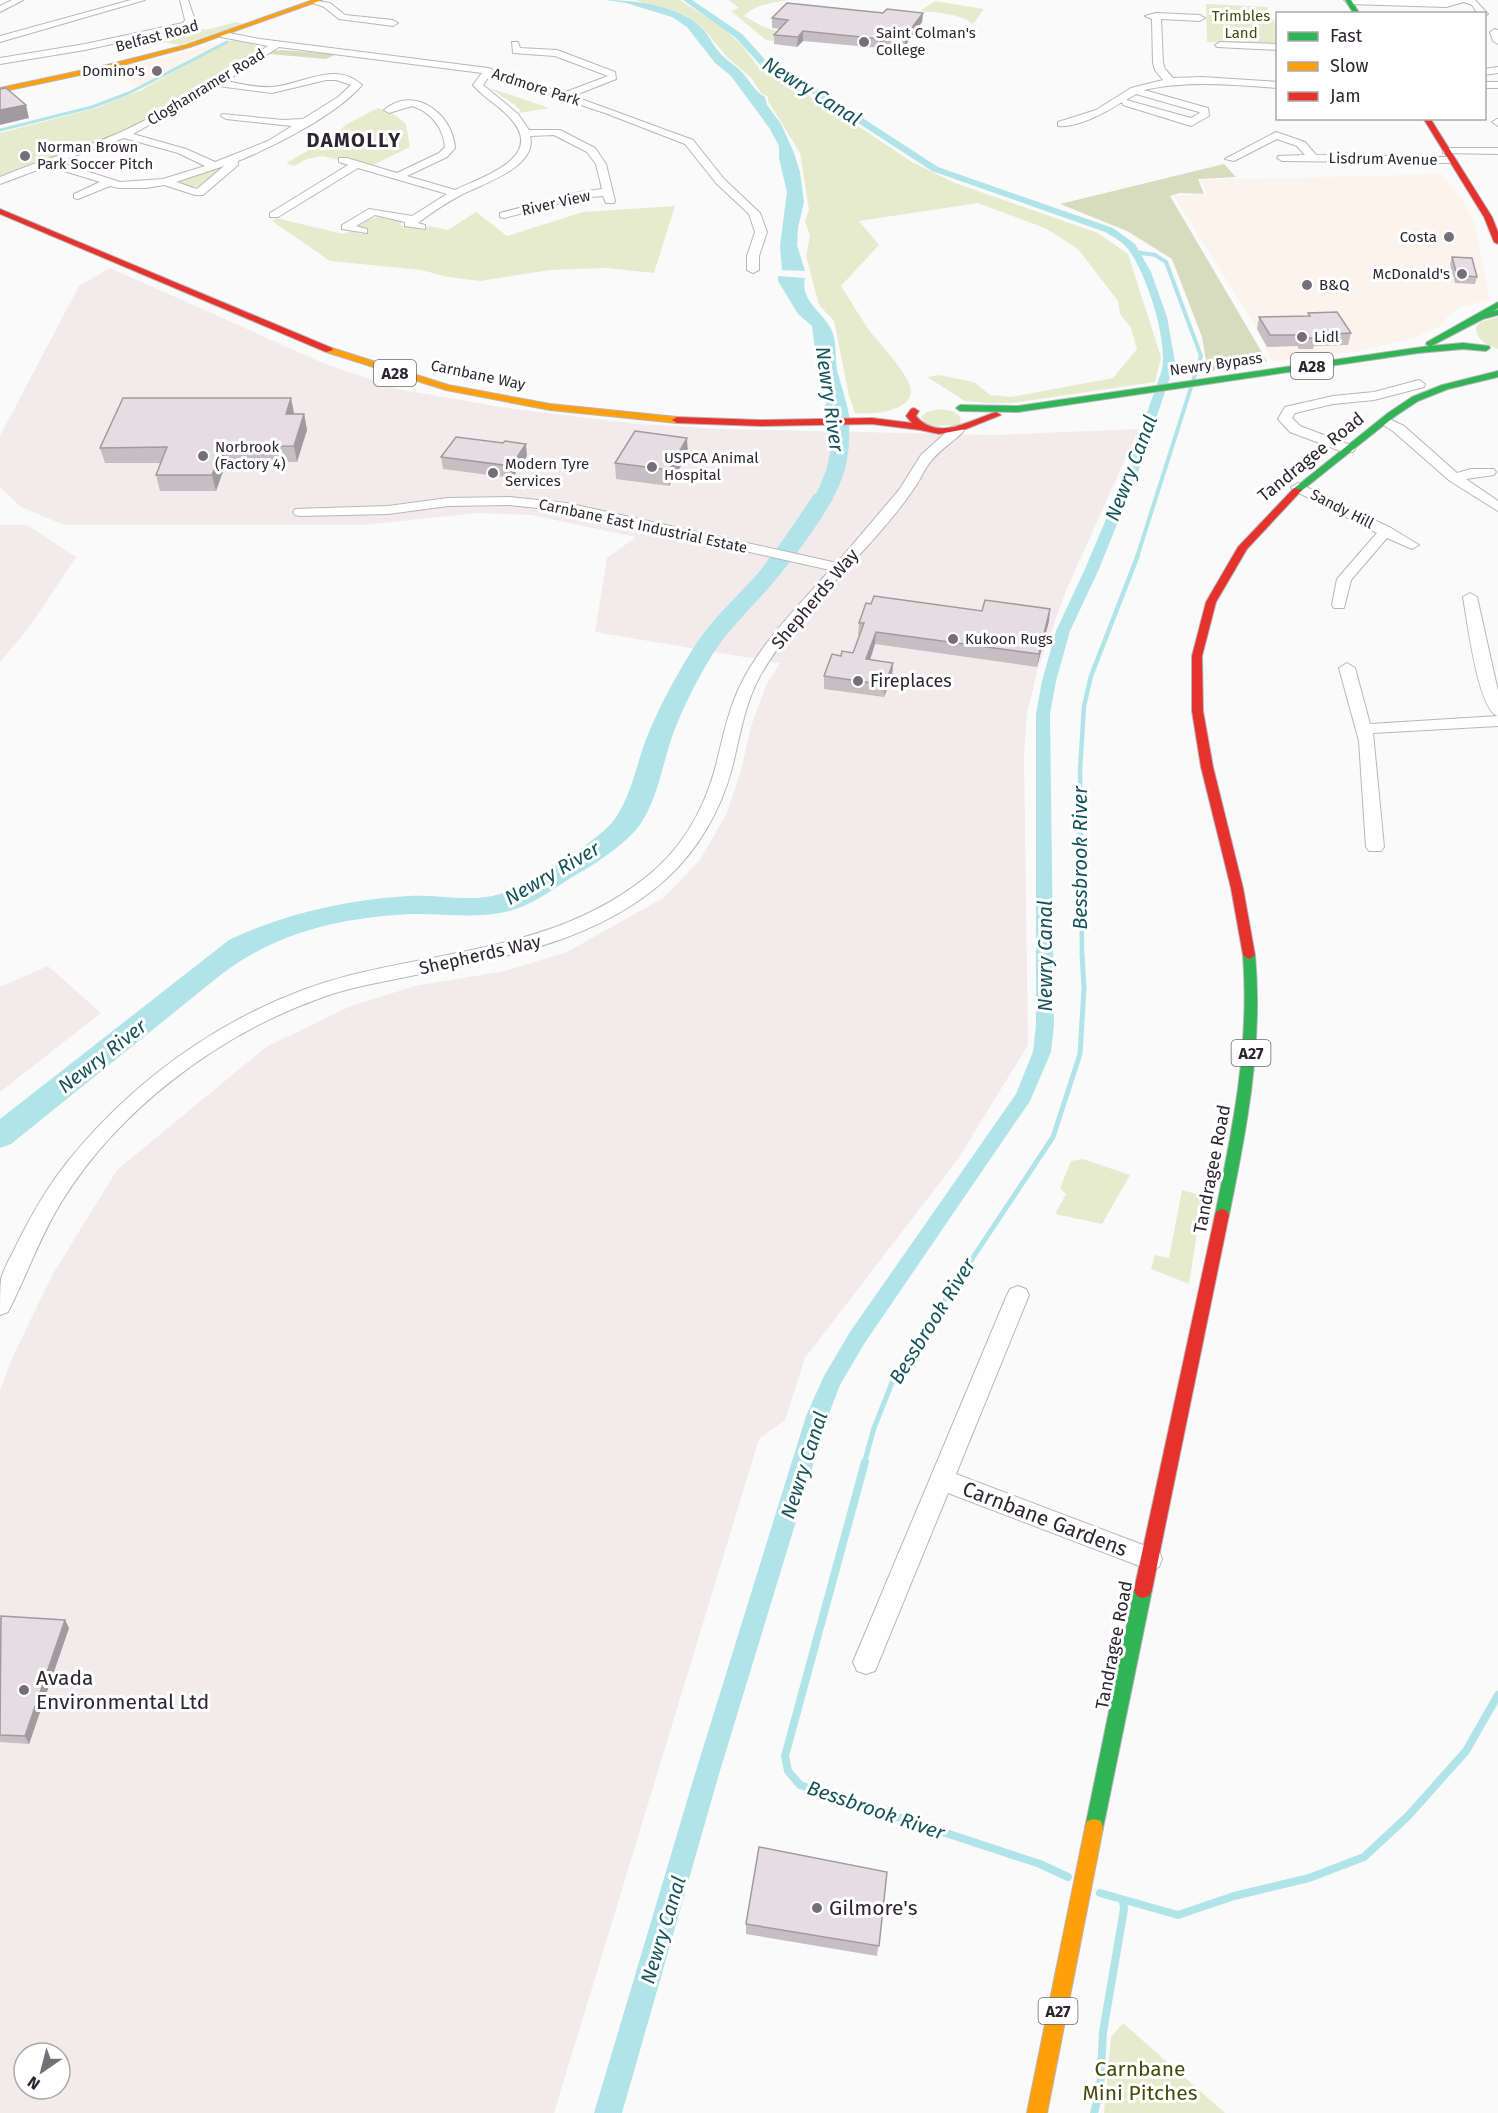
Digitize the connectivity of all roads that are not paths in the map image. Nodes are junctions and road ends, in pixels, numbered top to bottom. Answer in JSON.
{"nodes":[{"id":1,"x":19,"y":0,"type":"edge"},
{"id":2,"x":141,"y":0,"type":"edge"},
{"id":3,"x":184,"y":0,"type":"edge"},
{"id":4,"x":317,"y":0,"type":"edge"},
{"id":5,"x":1348,"y":0,"type":"edge"},
{"id":6,"x":1392,"y":0,"type":"edge"},
{"id":7,"x":1461,"y":0,"type":"edge"},
{"id":8,"x":1467,"y":0,"type":"edge"},
{"id":9,"x":0,"y":9,"type":"edge"},
{"id":10,"x":1482,"y":12,"type":"edge"},
{"id":11,"x":1200,"y":18,"type":"dead end"},
{"id":12,"x":393,"y":23,"type":"dead end"},
{"id":13,"x":224,"y":35,"type":"junction"},
{"id":14,"x":88,"y":36,"type":"dead end"},
{"id":15,"x":0,"y":39,"type":"edge"},
{"id":16,"x":103,"y":44,"type":"junction"},
{"id":17,"x":277,"y":44,"type":"junction"},
{"id":18,"x":1220,"y":45,"type":"dead end"},
{"id":19,"x":1276,"y":47,"type":"edge"},
{"id":20,"x":516,"y":50,"type":"dead end"},
{"id":21,"x":0,"y":61,"type":"edge"},
{"id":22,"x":1236,"y":69,"type":"dead end"},
{"id":23,"x":488,"y":71,"type":"junction"},
{"id":24,"x":1170,"y":81,"type":"junction"},
{"id":25,"x":1228,"y":82,"type":"junction"},
{"id":26,"x":215,"y":83,"type":"junction"},
{"id":27,"x":1276,"y":85,"type":"edge"},
{"id":28,"x":0,"y":90,"type":"edge"},
{"id":29,"x":1134,"y":90,"type":"junction"},
{"id":30,"x":563,"y":96,"type":"junction"},
{"id":31,"x":1127,"y":104,"type":"dead end"},
{"id":32,"x":389,"y":110,"type":"dead end"},
{"id":33,"x":226,"y":116,"type":"dead end"},
{"id":34,"x":1427,"y":120,"type":"edge"},
{"id":35,"x":304,"y":123,"type":"junction"},
{"id":36,"x":1062,"y":124,"type":"dead end"},
{"id":37,"x":525,"y":133,"type":"junction"},
{"id":38,"x":124,"y":135,"type":"junction"},
{"id":39,"x":1498,"y":151,"type":"edge"},
{"id":40,"x":1450,"y":155,"type":"junction"},
{"id":41,"x":1282,"y":158,"type":"dead end"},
{"id":42,"x":1313,"y":158,"type":"junction"},
{"id":43,"x":1230,"y":159,"type":"dead end"},
{"id":44,"x":343,"y":160,"type":"dead end"},
{"id":45,"x":201,"y":161,"type":"junction"},
{"id":46,"x":229,"y":161,"type":"junction"},
{"id":47,"x":46,"y":162,"type":"junction"},
{"id":48,"x":356,"y":164,"type":"junction"},
{"id":49,"x":214,"y":166,"type":"junction"},
{"id":50,"x":189,"y":174,"type":"junction"},
{"id":51,"x":398,"y":176,"type":"junction"},
{"id":52,"x":0,"y":182,"type":"edge"},
{"id":53,"x":110,"y":182,"type":"junction"},
{"id":54,"x":165,"y":182,"type":"junction"},
{"id":55,"x":455,"y":193,"type":"junction"},
{"id":56,"x":78,"y":196,"type":"dead end"},
{"id":57,"x":392,"y":199,"type":"dead end"},
{"id":58,"x":0,"y":211,"type":"edge"},
{"id":59,"x":373,"y":211,"type":"junction"},
{"id":60,"x":274,"y":215,"type":"dead end"},
{"id":61,"x":504,"y":215,"type":"dead end"},
{"id":62,"x":363,"y":231,"type":"dead end"},
{"id":63,"x":1498,"y":242,"type":"edge"},
{"id":64,"x":753,"y":270,"type":"dead end"},
{"id":65,"x":1498,"y":304,"type":"edge"},
{"id":66,"x":1498,"y":312,"type":"edge"},
{"id":67,"x":1479,"y":316,"type":"junction"},
{"id":68,"x":1467,"y":325,"type":"junction"},
{"id":69,"x":1418,"y":350,"type":"junction"},
{"id":70,"x":1492,"y":350,"type":"edge"},
{"id":71,"x":1498,"y":374,"type":"edge"},
{"id":72,"x":1419,"y":384,"type":"dead end"},
{"id":73,"x":944,"y":404,"type":"dead end"},
{"id":74,"x":960,"y":408,"type":"junction"},
{"id":75,"x":1018,"y":409,"type":"junction"},
{"id":76,"x":1385,"y":421,"type":"junction"},
{"id":77,"x":866,"y":422,"type":"junction"},
{"id":78,"x":920,"y":427,"type":"junction"},
{"id":79,"x":963,"y":427,"type":"junction"},
{"id":80,"x":1348,"y":449,"type":"junction"},
{"id":81,"x":925,"y":459,"type":"junction"},
{"id":82,"x":1489,"y":472,"type":"dead end"},
{"id":83,"x":1455,"y":478,"type":"junction"},
{"id":84,"x":1298,"y":487,"type":"junction"},
{"id":85,"x":1498,"y":507,"type":"edge"},
{"id":86,"x":300,"y":512,"type":"dead end"},
{"id":87,"x":1386,"y":531,"type":"junction"},
{"id":88,"x":1412,"y":546,"type":"dead end"},
{"id":89,"x":840,"y":568,"type":"junction"},
{"id":90,"x":1470,"y":597,"type":"dead end"},
{"id":91,"x":1339,"y":605,"type":"dead end"},
{"id":92,"x":1347,"y":669,"type":"dead end"},
{"id":93,"x":1498,"y":711,"type":"edge"},
{"id":94,"x":1498,"y":721,"type":"edge"},
{"id":95,"x":1364,"y":729,"type":"junction"},
{"id":96,"x":1375,"y":847,"type":"dead end"},
{"id":97,"x":1018,"y":1295,"type":"dead end"},
{"id":98,"x":0,"y":1306,"type":"edge"},
{"id":99,"x":940,"y":1479,"type":"junction"},
{"id":100,"x":1150,"y":1559,"type":"junction"},
{"id":101,"x":866,"y":1662,"type":"dead end"},
{"id":102,"x":1037,"y":2113,"type":"edge"}],
"edges":[{"from":1,"to":9,"type":"street"},
{"from":2,"to":15,"type":"street"},
{"from":3,"to":16,"type":"street"},
{"from":4,"to":12,"type":"street"},
{"from":4,"to":13,"type":"main road","name":"Belfast Road"},
{"from":5,"to":6,"type":"street"},
{"from":6,"to":7,"type":"street"},
{"from":8,"to":10,"type":"street"},
{"from":11,"to":24,"type":"street"},
{"from":13,"to":17,"type":"street","name":"Ardmore Park"},
{"from":13,"to":28,"type":"main road","name":"Belfast Road"},
{"from":14,"to":16,"type":"street"},
{"from":16,"to":21,"type":"street"},
{"from":17,"to":23,"type":"street","name":"Ardmore Park"},
{"from":17,"to":26,"type":"street","name":"Cloghanramer Road"},
{"from":18,"to":19,"type":"street"},
{"from":20,"to":30,"type":"street"},
{"from":22,"to":25,"type":"street"},
{"from":23,"to":30,"type":"street","name":"Ardmore Park"},
{"from":23,"to":37,"type":"street"},
{"from":24,"to":25,"type":"street"},
{"from":24,"to":29,"type":"street"},
{"from":25,"to":27,"type":"street"},
{"from":26,"to":35,"type":"street"},
{"from":26,"to":38,"type":"street","name":"Cloghanramer Road"},
{"from":29,"to":31,"type":"street"},
{"from":29,"to":36,"type":"street"},
{"from":30,"to":64,"type":"street","name":"Ardmore Park"},
{"from":32,"to":51,"type":"street"},
{"from":33,"to":35,"type":"street"},
{"from":34,"to":40,"type":"main road"},
{"from":35,"to":46,"type":"street"},
{"from":37,"to":55,"type":"street"},
{"from":37,"to":61,"type":"street","name":"River View"},
{"from":38,"to":45,"type":"street"},
{"from":38,"to":47,"type":"street","name":"Cloghanramer Road"},
{"from":39,"to":40,"type":"street","name":"Lisdrum Avenue"},
{"from":40,"to":42,"type":"street","name":"Lisdrum Avenue"},
{"from":40,"to":63,"type":"main road"},
{"from":41,"to":42,"type":"street","name":"Lisdrum Avenue"},
{"from":42,"to":43,"type":"street","name":"Lisdrum Avenue"},
{"from":44,"to":48,"type":"street"},
{"from":45,"to":49,"type":"street"},
{"from":45,"to":50,"type":"street"},
{"from":46,"to":49,"type":"street"},
{"from":46,"to":54,"type":"street"},
{"from":47,"to":52,"type":"street","name":"Cloghanramer Road"},
{"from":47,"to":53,"type":"street"},
{"from":48,"to":51,"type":"street"},
{"from":48,"to":60,"type":"street"},
{"from":49,"to":50,"type":"street"},
{"from":50,"to":54,"type":"street"},
{"from":51,"to":55,"type":"street"},
{"from":53,"to":54,"type":"street"},
{"from":53,"to":56,"type":"street"},
{"from":55,"to":59,"type":"street"},
{"from":57,"to":59,"type":"street"},
{"from":58,"to":77,"type":"main road","name":"Carnbane Way","number":"A28"},
{"from":59,"to":62,"type":"street"},
{"from":65,"to":67,"type":"main road"},
{"from":66,"to":67,"type":"main road"},
{"from":67,"to":68,"type":"main road"},
{"from":68,"to":69,"type":"main road"},
{"from":68,"to":70,"type":"main road"},
{"from":69,"to":70,"type":"main road"},
{"from":69,"to":75,"type":"main road","name":"Newry Bypass","number":"A28"},
{"from":71,"to":76,"type":"main road","name":"Tandragee Road","number":"A27"},
{"from":72,"to":80,"type":"street"},
{"from":73,"to":74,"type":"main road"},
{"from":74,"to":75,"type":"main road"},
{"from":74,"to":79,"type":"main road"},
{"from":75,"to":79,"type":"main road"},
{"from":76,"to":80,"type":"main road","name":"Tandragee Road","number":"A27"},
{"from":76,"to":83,"type":"street"},
{"from":77,"to":78,"type":"main road"},
{"from":77,"to":78,"type":"main road"},
{"from":78,"to":79,"type":"main road"},
{"from":78,"to":81,"type":"street"},
{"from":79,"to":81,"type":"street","name":"Shepherds Way"},
{"from":80,"to":84,"type":"main road","name":"Tandragee Road","number":"A27"},
{"from":81,"to":89,"type":"street","name":"Shepherds Way"},
{"from":82,"to":83,"type":"street"},
{"from":83,"to":85,"type":"street"},
{"from":84,"to":87,"type":"street","name":"Sandy Hill"},
{"from":84,"to":100,"type":"main road","name":"Tandragee Road","number":"A27"},
{"from":86,"to":89,"type":"street","name":"Carnbane East Industrial Estate"},
{"from":87,"to":88,"type":"street","name":"Sandy Hill"},
{"from":87,"to":91,"type":"street","name":"Sandy Hill"},
{"from":89,"to":98,"type":"street","name":"Shepherds Way"},
{"from":90,"to":93,"type":"street"},
{"from":92,"to":95,"type":"street"},
{"from":94,"to":95,"type":"street"},
{"from":95,"to":96,"type":"street"},
{"from":97,"to":99,"type":"street","name":"Carnbane Gardens"},
{"from":99,"to":100,"type":"street","name":"Carnbane Gardens"},
{"from":99,"to":101,"type":"street","name":"Carnbane Gardens"},
{"from":100,"to":102,"type":"main road","name":"Tandragee Road","number":"A27"}]}
